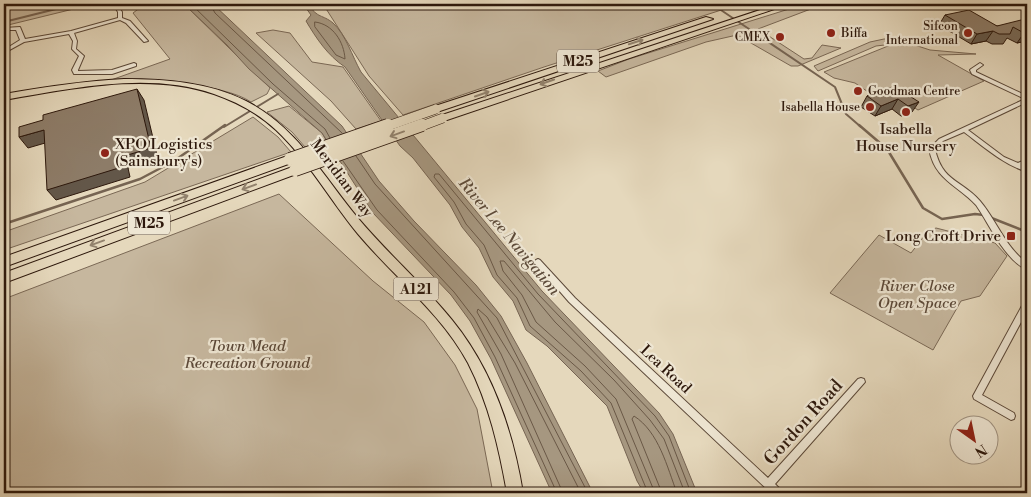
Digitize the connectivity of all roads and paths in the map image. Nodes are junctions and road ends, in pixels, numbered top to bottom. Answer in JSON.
{"nodes":[{"id":1,"x":115,"y":4,"type":"edge"},
{"id":2,"x":758,"y":4,"type":"edge"},
{"id":3,"x":785,"y":4,"type":"edge"},
{"id":4,"x":728,"y":15,"type":"junction"},
{"id":5,"x":120,"y":19,"type":"junction"},
{"id":6,"x":4,"y":29,"type":"edge"},
{"id":7,"x":71,"y":32,"type":"junction"},
{"id":8,"x":23,"y":41,"type":"junction"},
{"id":9,"x":146,"y":41,"type":"dead end"},
{"id":10,"x":4,"y":52,"type":"edge"},
{"id":11,"x":134,"y":65,"type":"dead end"},
{"id":12,"x":980,"y":65,"type":"dead end"},
{"id":13,"x":98,"y":66,"type":"dead end"},
{"id":14,"x":94,"y":73,"type":"junction"},
{"id":15,"x":4,"y":98,"type":"edge"},
{"id":16,"x":1027,"y":99,"type":"edge"},
{"id":17,"x":964,"y":130,"type":"junction"},
{"id":18,"x":1027,"y":161,"type":"edge"},
{"id":19,"x":292,"y":165,"type":"junction"},
{"id":20,"x":1017,"y":166,"type":"junction"},
{"id":21,"x":1027,"y":170,"type":"edge"},
{"id":22,"x":4,"y":262,"type":"edge"},
{"id":23,"x":538,"y":262,"type":"dead end"},
{"id":24,"x":1027,"y":267,"type":"edge"},
{"id":25,"x":4,"y":278,"type":"edge"},
{"id":26,"x":1027,"y":304,"type":"edge"},
{"id":27,"x":861,"y":382,"type":"dead end"},
{"id":28,"x":1011,"y":416,"type":"dead end"},
{"id":29,"x":769,"y":484,"type":"junction"},
{"id":30,"x":515,"y":493,"type":"edge"},
{"id":31,"x":778,"y":493,"type":"edge"}],
"edges":[{"from":1,"to":5,"type":"street"},
{"from":2,"to":4,"type":"highway","number":"M25"},
{"from":3,"to":4,"type":"highway","number":"M25"},
{"from":4,"to":19,"type":"highway","number":"M25","bridge":true},
{"from":5,"to":7,"type":"street"},
{"from":5,"to":9,"type":"street"},
{"from":6,"to":8,"type":"street"},
{"from":7,"to":8,"type":"street"},
{"from":7,"to":14,"type":"street"},
{"from":8,"to":10,"type":"street"},
{"from":11,"to":14,"type":"street"},
{"from":12,"to":16,"type":"street"},
{"from":13,"to":14,"type":"street"},
{"from":15,"to":30,"type":"main road","name":"Meridian Way","number":"A121"},
{"from":16,"to":17,"type":"street"},
{"from":17,"to":20,"type":"street"},
{"from":17,"to":24,"type":"street"},
{"from":18,"to":20,"type":"street"},
{"from":22,"to":19,"type":"highway","number":"M25","one_way":true},
{"from":19,"to":25,"type":"highway","number":"M25","one_way":true},
{"from":20,"to":21,"type":"street"},
{"from":23,"to":29,"type":"street","name":"Lea Road"},
{"from":26,"to":28,"type":"street"},
{"from":27,"to":29,"type":"street","name":"Gordon Road"},
{"from":29,"to":31,"type":"street","name":"Lea Road"}]}
